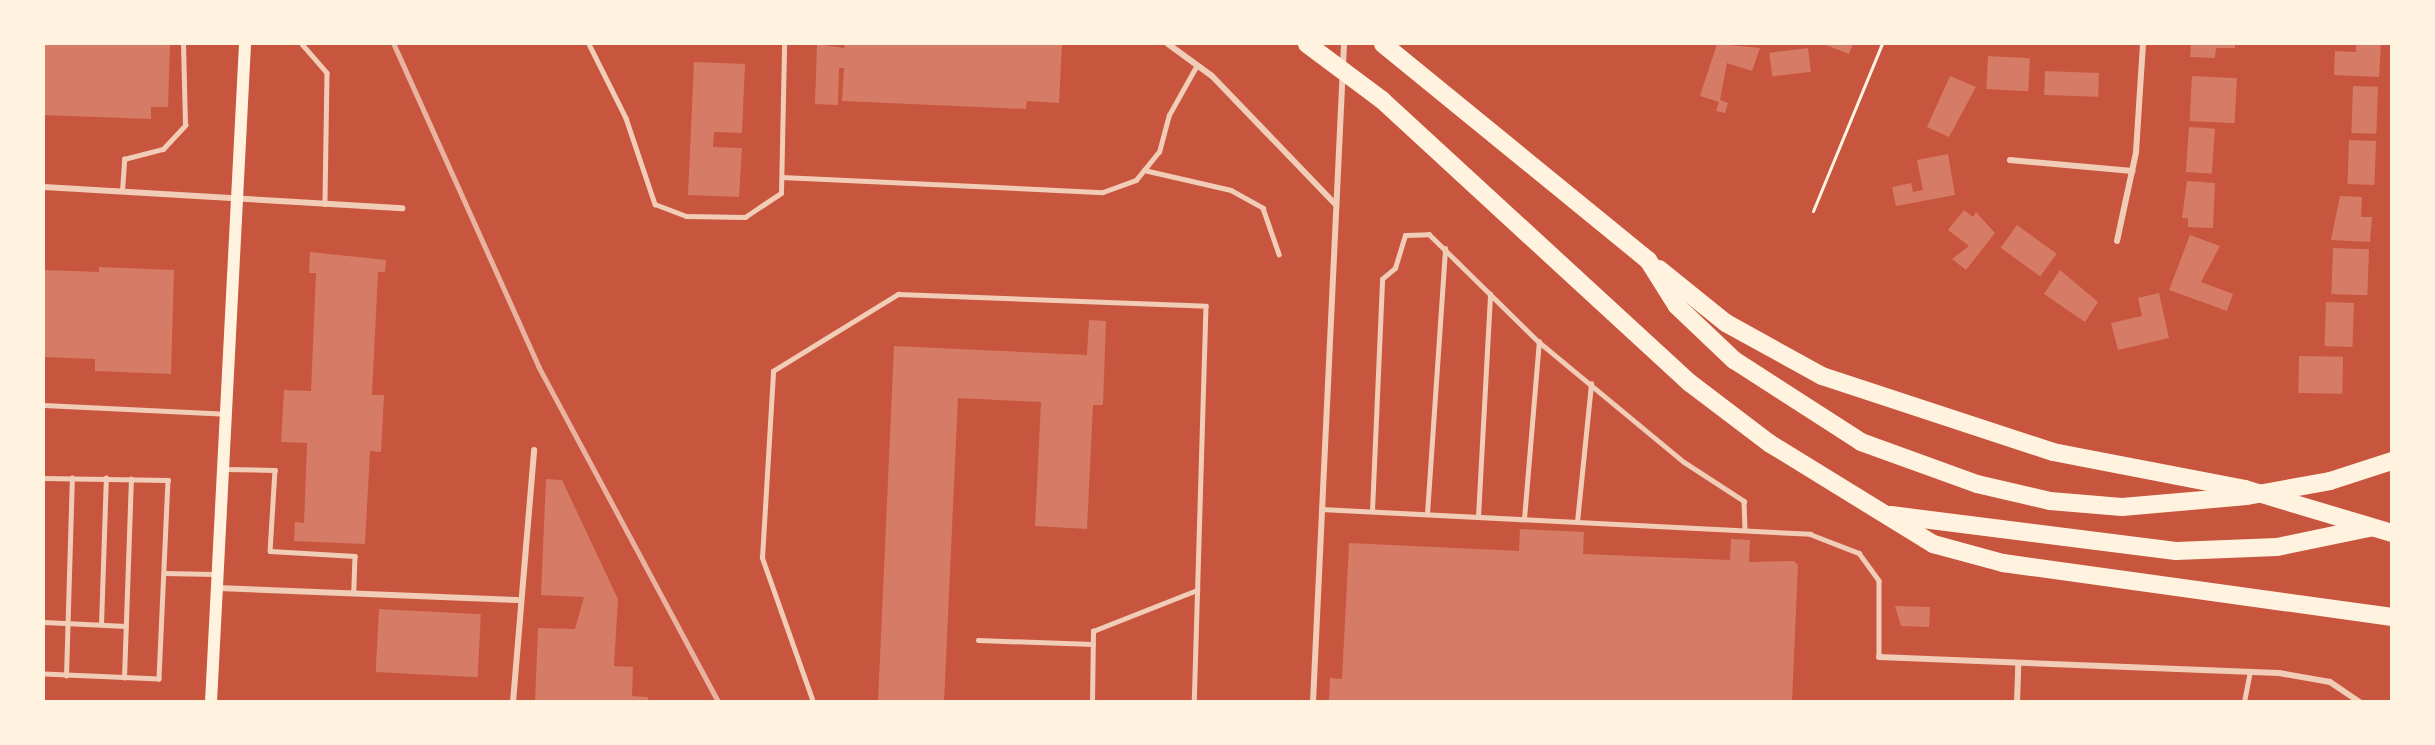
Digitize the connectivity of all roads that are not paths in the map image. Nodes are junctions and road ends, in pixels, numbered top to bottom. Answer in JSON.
{"nodes":[{"id":1,"x":183,"y":44,"type":"edge"},
{"id":2,"x":245,"y":44,"type":"edge"},
{"id":3,"x":302,"y":44,"type":"edge"},
{"id":4,"x":589,"y":44,"type":"edge"},
{"id":5,"x":784,"y":44,"type":"edge"},
{"id":6,"x":1168,"y":44,"type":"edge"},
{"id":7,"x":1307,"y":44,"type":"edge"},
{"id":8,"x":1344,"y":44,"type":"edge"},
{"id":9,"x":1383,"y":44,"type":"edge"},
{"id":10,"x":2143,"y":44,"type":"edge"},
{"id":11,"x":1197,"y":65,"type":"junction"},
{"id":12,"x":2010,"y":160,"type":"dead end"},
{"id":13,"x":1144,"y":170,"type":"junction"},
{"id":14,"x":2133,"y":171,"type":"junction"},
{"id":15,"x":782,"y":177,"type":"junction"},
{"id":16,"x":44,"y":187,"type":"edge"},
{"id":17,"x":122,"y":191,"type":"junction"},
{"id":18,"x":239,"y":198,"type":"junction"},
{"id":19,"x":325,"y":204,"type":"junction"},
{"id":20,"x":1336,"y":205,"type":"junction"},
{"id":21,"x":402,"y":208,"type":"dead end"},
{"id":22,"x":2117,"y":241,"type":"dead end"},
{"id":23,"x":1444,"y":249,"type":"junction"},
{"id":24,"x":1279,"y":254,"type":"dead end"},
{"id":25,"x":1648,"y":260,"type":"junction"},
{"id":26,"x":1490,"y":294,"type":"junction"},
{"id":27,"x":1539,"y":342,"type":"junction"},
{"id":28,"x":1591,"y":384,"type":"junction"},
{"id":29,"x":44,"y":405,"type":"edge"},
{"id":30,"x":227,"y":414,"type":"junction"},
{"id":31,"x":534,"y":450,"type":"dead end"},
{"id":32,"x":2391,"y":461,"type":"edge"},
{"id":33,"x":225,"y":469,"type":"junction"},
{"id":34,"x":44,"y":478,"type":"edge"},
{"id":35,"x":72,"y":478,"type":"junction"},
{"id":36,"x":106,"y":478,"type":"junction"},
{"id":37,"x":131,"y":479,"type":"junction"},
{"id":38,"x":1321,"y":509,"type":"junction"},
{"id":39,"x":1372,"y":512,"type":"junction"},
{"id":40,"x":1427,"y":514,"type":"junction"},
{"id":41,"x":1887,"y":514,"type":"junction"},
{"id":42,"x":1478,"y":517,"type":"junction"},
{"id":43,"x":1524,"y":519,"type":"junction"},
{"id":44,"x":1577,"y":522,"type":"junction"},
{"id":45,"x":2391,"y":524,"type":"edge"},
{"id":46,"x":1745,"y":530,"type":"junction"},
{"id":47,"x":2391,"y":533,"type":"edge"},
{"id":48,"x":164,"y":573,"type":"junction"},
{"id":49,"x":219,"y":574,"type":"junction"},
{"id":50,"x":218,"y":588,"type":"junction"},
{"id":51,"x":1197,"y":590,"type":"junction"},
{"id":52,"x":354,"y":593,"type":"junction"},
{"id":53,"x":518,"y":600,"type":"junction"},
{"id":54,"x":2391,"y":617,"type":"edge"},
{"id":55,"x":44,"y":622,"type":"edge"},
{"id":56,"x":68,"y":623,"type":"junction"},
{"id":57,"x":101,"y":625,"type":"junction"},
{"id":58,"x":126,"y":626,"type":"junction"},
{"id":59,"x":978,"y":640,"type":"dead end"},
{"id":60,"x":1093,"y":644,"type":"junction"},
{"id":61,"x":1879,"y":657,"type":"joint"},
{"id":62,"x":2018,"y":664,"type":"junction"},
{"id":63,"x":2250,"y":672,"type":"junction"},
{"id":64,"x":44,"y":674,"type":"edge"},
{"id":65,"x":66,"y":676,"type":"junction"},
{"id":66,"x":124,"y":678,"type":"junction"},
{"id":67,"x":211,"y":702,"type":"edge"},
{"id":68,"x":513,"y":702,"type":"edge"},
{"id":69,"x":813,"y":702,"type":"edge"},
{"id":70,"x":1092,"y":702,"type":"edge"},
{"id":71,"x":1194,"y":702,"type":"edge"},
{"id":72,"x":1313,"y":702,"type":"edge"},
{"id":73,"x":2017,"y":702,"type":"edge"},
{"id":74,"x":2244,"y":702,"type":"edge"},
{"id":75,"x":2360,"y":702,"type":"edge"}],
"edges":[{"from":1,"to":17,"type":"lane"},
{"from":2,"to":18,"type":"main road"},
{"from":3,"to":19,"type":"lane"},
{"from":4,"to":15,"type":"lane"},
{"from":5,"to":15,"type":"lane"},
{"from":6,"to":11,"type":"street"},
{"from":7,"to":41,"type":"highway"},
{"from":8,"to":20,"type":"street"},
{"from":9,"to":25,"type":"highway"},
{"from":10,"to":14,"type":"street"},
{"from":11,"to":13,"type":"lane"},
{"from":11,"to":20,"type":"street"},
{"from":12,"to":14,"type":"street"},
{"from":13,"to":15,"type":"lane"},
{"from":13,"to":24,"type":"lane"},
{"from":14,"to":22,"type":"street"},
{"from":16,"to":17,"type":"street"},
{"from":17,"to":18,"type":"street"},
{"from":18,"to":19,"type":"street"},
{"from":18,"to":30,"type":"main road"},
{"from":19,"to":21,"type":"street"},
{"from":20,"to":38,"type":"street"},
{"from":23,"to":26,"type":"lane"},
{"from":23,"to":39,"type":"lane"},
{"from":23,"to":40,"type":"lane"},
{"from":25,"to":32,"type":"highway"},
{"from":25,"to":47,"type":"highway"},
{"from":26,"to":27,"type":"lane"},
{"from":26,"to":42,"type":"lane"},
{"from":27,"to":28,"type":"lane"},
{"from":27,"to":43,"type":"lane"},
{"from":28,"to":44,"type":"lane"},
{"from":28,"to":46,"type":"lane"},
{"from":29,"to":30,"type":"lane"},
{"from":30,"to":33,"type":"main road"},
{"from":31,"to":53,"type":"street"},
{"from":33,"to":49,"type":"main road"},
{"from":33,"to":52,"type":"lane"},
{"from":34,"to":35,"type":"lane"},
{"from":35,"to":36,"type":"lane"},
{"from":35,"to":56,"type":"lane"},
{"from":36,"to":37,"type":"lane"},
{"from":36,"to":57,"type":"lane"},
{"from":37,"to":48,"type":"lane"},
{"from":37,"to":58,"type":"lane"},
{"from":38,"to":39,"type":"lane"},
{"from":38,"to":72,"type":"street"},
{"from":39,"to":40,"type":"lane"},
{"from":40,"to":42,"type":"lane"},
{"from":41,"to":45,"type":"highway"},
{"from":41,"to":54,"type":"highway"},
{"from":42,"to":43,"type":"lane"},
{"from":43,"to":44,"type":"lane"},
{"from":44,"to":46,"type":"lane"},
{"from":46,"to":61,"type":"lane"},
{"from":48,"to":49,"type":"lane"},
{"from":48,"to":66,"type":"lane"},
{"from":49,"to":50,"type":"main road"},
{"from":50,"to":52,"type":"street"},
{"from":50,"to":67,"type":"main road"},
{"from":51,"to":60,"type":"lane"},
{"from":51,"to":69,"type":"lane"},
{"from":51,"to":71,"type":"lane"},
{"from":52,"to":53,"type":"street"},
{"from":53,"to":68,"type":"street"},
{"from":55,"to":56,"type":"lane"},
{"from":56,"to":57,"type":"lane"},
{"from":56,"to":65,"type":"lane"},
{"from":57,"to":58,"type":"lane"},
{"from":58,"to":66,"type":"lane"},
{"from":59,"to":60,"type":"lane"},
{"from":60,"to":70,"type":"lane"},
{"from":61,"to":62,"type":"street"},
{"from":62,"to":63,"type":"street"},
{"from":62,"to":73,"type":"street"},
{"from":63,"to":74,"type":"lane"},
{"from":63,"to":75,"type":"street"},
{"from":64,"to":65,"type":"lane"},
{"from":65,"to":66,"type":"lane"}]}
